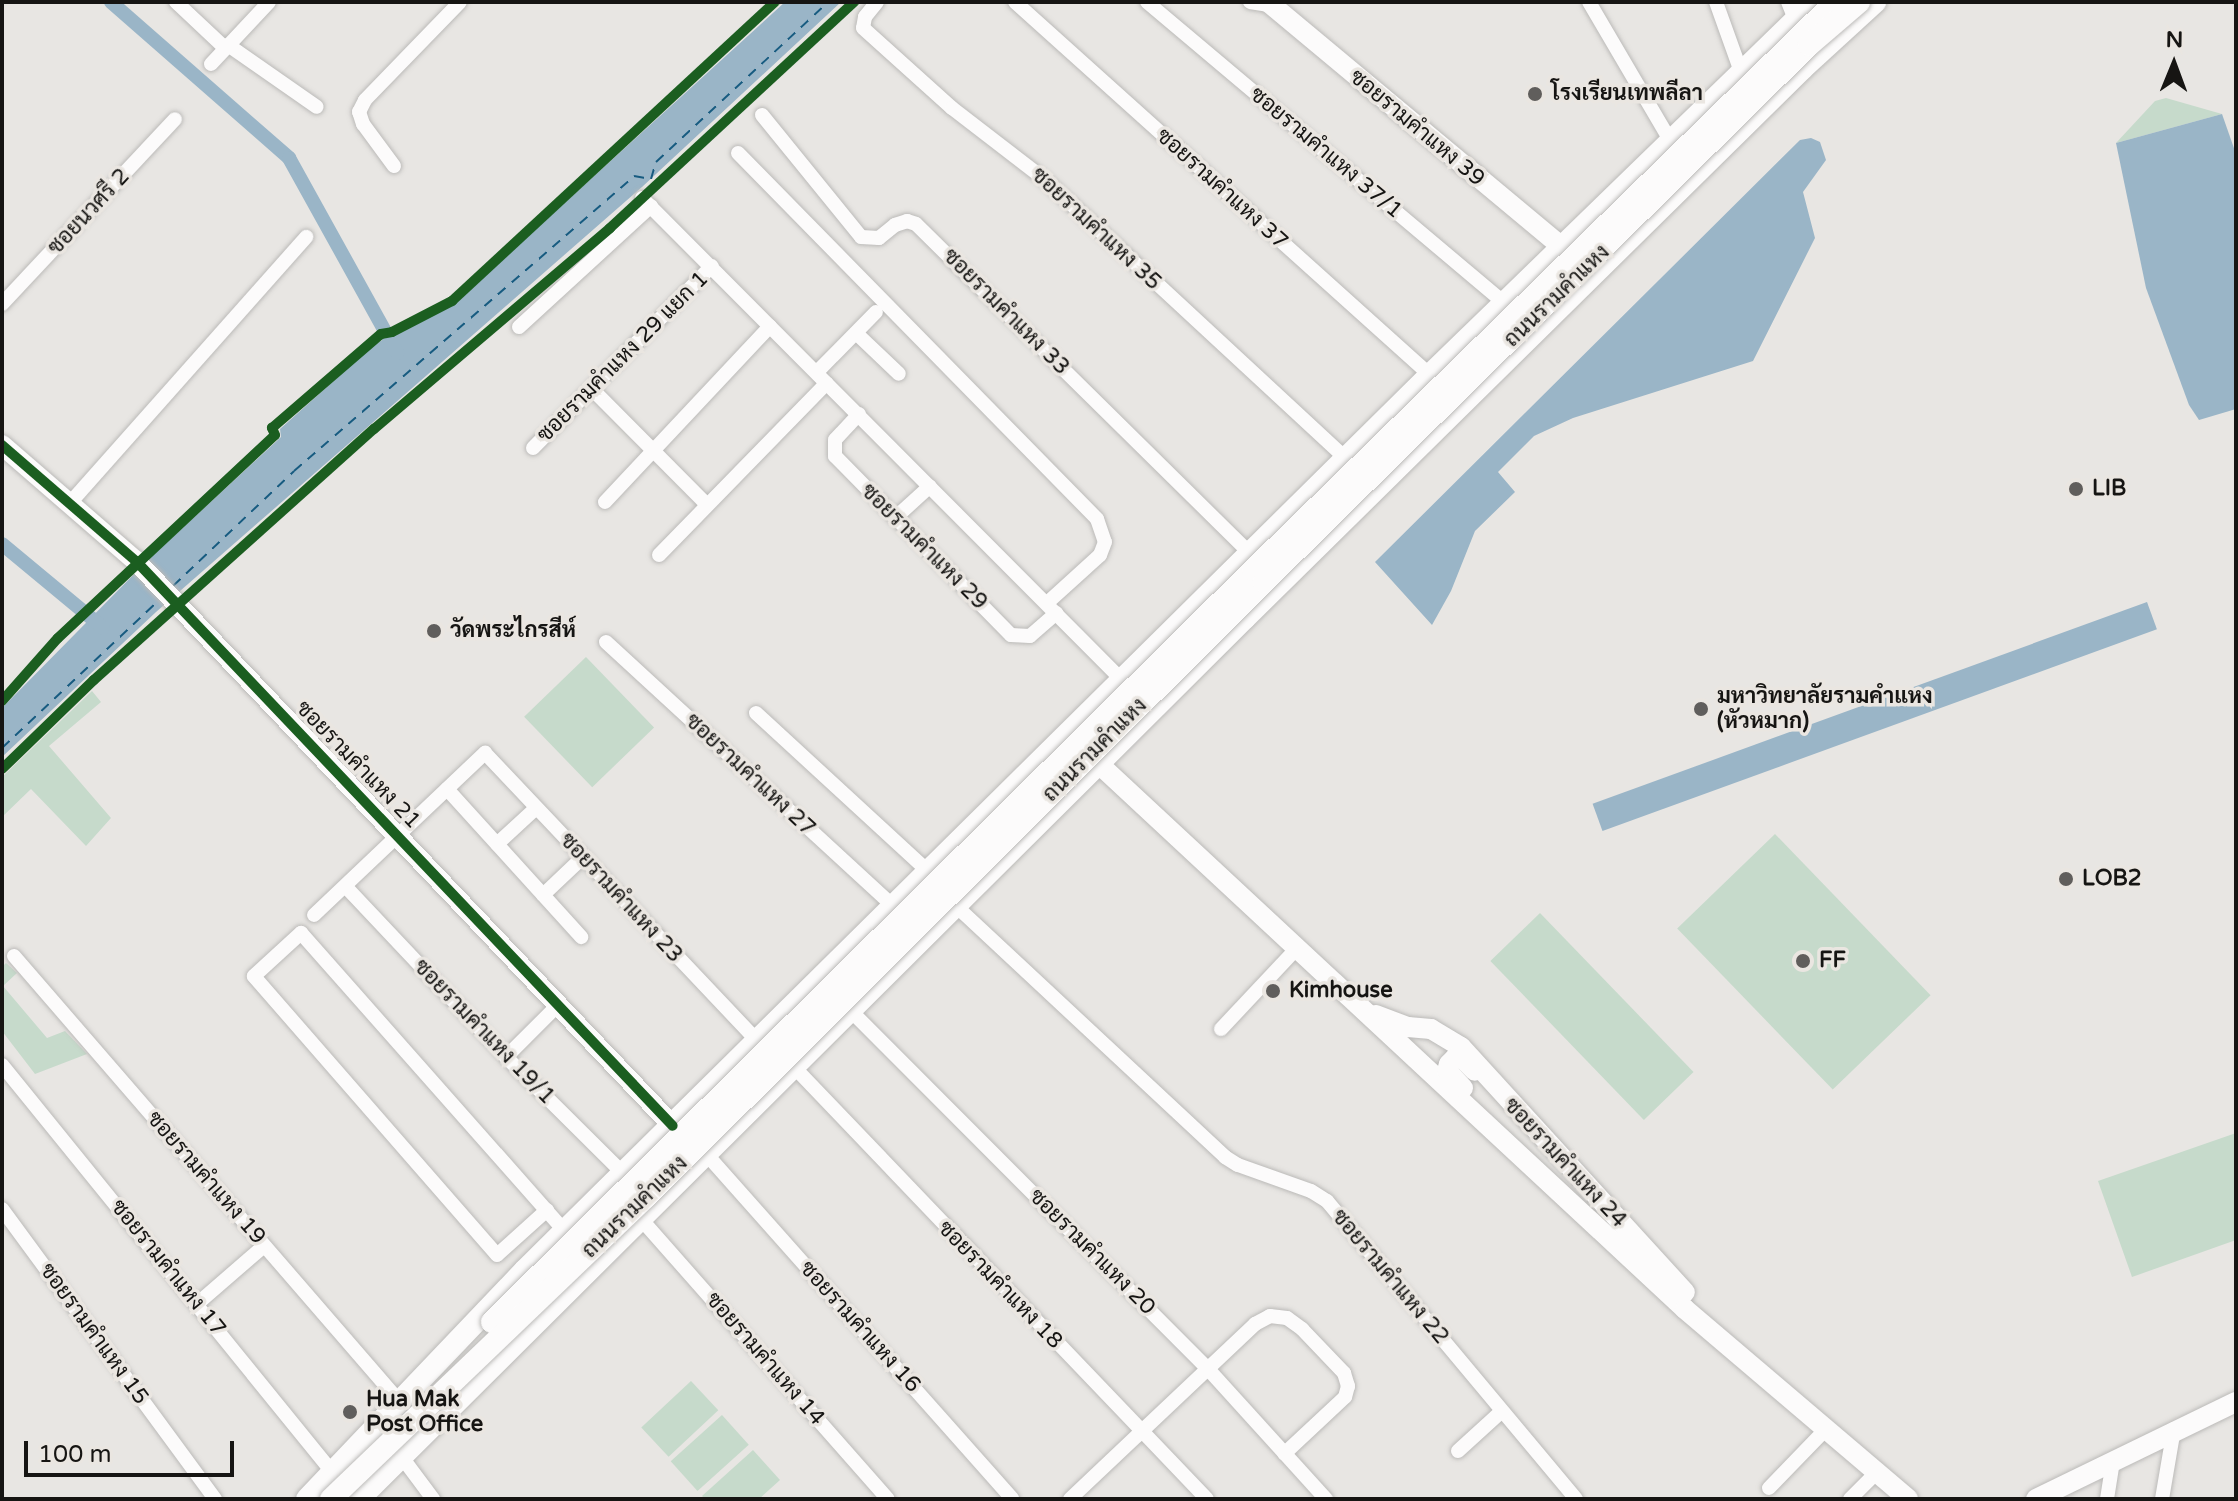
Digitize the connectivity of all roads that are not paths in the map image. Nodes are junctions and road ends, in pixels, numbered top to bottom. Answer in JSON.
{"nodes":[{"id":1,"x":176,"y":2,"type":"edge"},
{"id":2,"x":269,"y":2,"type":"edge"},
{"id":3,"x":460,"y":2,"type":"edge"},
{"id":4,"x":877,"y":2,"type":"edge"},
{"id":5,"x":1015,"y":2,"type":"edge"},
{"id":6,"x":1147,"y":2,"type":"edge"},
{"id":7,"x":1250,"y":2,"type":"edge"},
{"id":8,"x":1589,"y":2,"type":"edge"},
{"id":9,"x":1716,"y":2,"type":"edge"},
{"id":10,"x":1835,"y":2,"type":"edge"},
{"id":11,"x":1859,"y":2,"type":"edge"},
{"id":12,"x":1875,"y":2,"type":"edge"},
{"id":13,"x":1272,"y":4,"type":"edge"},
{"id":14,"x":1800,"y":9,"type":"edge"},
{"id":15,"x":1830,"y":41,"type":"junction"},
{"id":16,"x":227,"y":47,"type":"junction"},
{"id":17,"x":211,"y":64,"type":"dead end"},
{"id":18,"x":1741,"y":72,"type":"junction"},
{"id":19,"x":317,"y":107,"type":"dead end"},
{"id":20,"x":762,"y":115,"type":"dead end"},
{"id":21,"x":175,"y":119,"type":"dead end"},
{"id":22,"x":1671,"y":142,"type":"junction"},
{"id":23,"x":738,"y":153,"type":"dead end"},
{"id":24,"x":394,"y":166,"type":"dead end"},
{"id":25,"x":306,"y":237,"type":"dead end"},
{"id":26,"x":1562,"y":247,"type":"junction"},
{"id":27,"x":712,"y":266,"type":"junction"},
{"id":28,"x":1595,"y":276,"type":"junction"},
{"id":29,"x":1504,"y":303,"type":"junction"},
{"id":30,"x":2,"y":304,"type":"edge"},
{"id":31,"x":876,"y":312,"type":"dead end"},
{"id":32,"x":770,"y":326,"type":"junction"},
{"id":33,"x":519,"y":327,"type":"dead end"},
{"id":34,"x":856,"y":333,"type":"junction"},
{"id":35,"x":899,"y":374,"type":"dead end"},
{"id":36,"x":1430,"y":375,"type":"junction"},
{"id":37,"x":822,"y":378,"type":"junction"},
{"id":38,"x":592,"y":389,"type":"junction"},
{"id":39,"x":859,"y":414,"type":"junction"},
{"id":40,"x":2,"y":445,"type":"edge"},
{"id":41,"x":533,"y":448,"type":"dead end"},
{"id":42,"x":651,"y":451,"type":"junction"},
{"id":43,"x":1346,"y":459,"type":"junction"},
{"id":44,"x":930,"y":486,"type":"junction"},
{"id":45,"x":605,"y":502,"type":"dead end"},
{"id":46,"x":70,"y":503,"type":"junction"},
{"id":47,"x":707,"y":505,"type":"junction"},
{"id":48,"x":895,"y":518,"type":"junction"},
{"id":49,"x":1251,"y":554,"type":"junction"},
{"id":50,"x":659,"y":555,"type":"dead end"},
{"id":51,"x":1052,"y":608,"type":"junction"},
{"id":52,"x":606,"y":642,"type":"dead end"},
{"id":53,"x":1122,"y":680,"type":"junction"},
{"id":54,"x":756,"y":713,"type":"dead end"},
{"id":55,"x":1058,"y":744,"type":"junction"},
{"id":56,"x":1100,"y":765,"type":"junction"},
{"id":57,"x":447,"y":789,"type":"junction"},
{"id":58,"x":536,"y":808,"type":"junction"},
{"id":59,"x":399,"y":836,"type":"junction"},
{"id":60,"x":497,"y":844,"type":"junction"},
{"id":61,"x":582,"y":858,"type":"junction"},
{"id":62,"x":929,"y":872,"type":"junction"},
{"id":63,"x":346,"y":887,"type":"junction"},
{"id":64,"x":543,"y":895,"type":"junction"},
{"id":65,"x":956,"y":906,"type":"junction"},
{"id":66,"x":894,"y":907,"type":"junction"},
{"id":67,"x":314,"y":915,"type":"dead end"},
{"id":68,"x":581,"y":937,"type":"dead end"},
{"id":69,"x":1297,"y":948,"type":"junction"},
{"id":70,"x":849,"y":951,"type":"junction"},
{"id":71,"x":14,"y":956,"type":"dead end"},
{"id":72,"x":881,"y":982,"type":"junction"},
{"id":73,"x":557,"y":1006,"type":"junction"},
{"id":74,"x":1365,"y":1010,"type":"junction"},
{"id":75,"x":851,"y":1011,"type":"junction"},
{"id":76,"x":1221,"y":1029,"type":"dead end"},
{"id":77,"x":758,"y":1042,"type":"junction"},
{"id":78,"x":506,"y":1057,"type":"junction"},
{"id":79,"x":2,"y":1065,"type":"edge"},
{"id":80,"x":795,"y":1068,"type":"junction"},
{"id":81,"x":1485,"y":1076,"type":"junction"},
{"id":82,"x":673,"y":1126,"type":"junction"},
{"id":83,"x":708,"y":1156,"type":"junction"},
{"id":84,"x":1531,"y":1166,"type":"junction"},
{"id":85,"x":624,"y":1174,"type":"junction"},
{"id":86,"x":2,"y":1209,"type":"edge"},
{"id":87,"x":547,"y":1210,"type":"junction"},
{"id":88,"x":641,"y":1219,"type":"junction"},
{"id":89,"x":565,"y":1231,"type":"junction"},
{"id":90,"x":264,"y":1246,"type":"junction"},
{"id":91,"x":197,"y":1304,"type":"junction"},
{"id":92,"x":1739,"y":1355,"type":"junction"},
{"id":93,"x":1208,"y":1369,"type":"junction"},
{"id":94,"x":398,"y":1400,"type":"junction"},
{"id":95,"x":2236,"y":1402,"type":"edge"},
{"id":96,"x":1502,"y":1411,"type":"junction"},
{"id":97,"x":1827,"y":1428,"type":"junction"},
{"id":98,"x":2174,"y":1429,"type":"junction"},
{"id":99,"x":1142,"y":1432,"type":"junction"},
{"id":100,"x":1458,"y":1451,"type":"dead end"},
{"id":101,"x":1284,"y":1454,"type":"junction"},
{"id":102,"x":401,"y":1456,"type":"junction"},
{"id":103,"x":2113,"y":1463,"type":"junction"},
{"id":104,"x":336,"y":1469,"type":"junction"},
{"id":105,"x":1878,"y":1471,"type":"junction"},
{"id":106,"x":1769,"y":1488,"type":"dead end"},
{"id":107,"x":1906,"y":1498,"type":"edge"},
{"id":108,"x":215,"y":1499,"type":"edge"},
{"id":109,"x":307,"y":1499,"type":"edge"},
{"id":110,"x":331,"y":1499,"type":"edge"},
{"id":111,"x":359,"y":1499,"type":"edge"},
{"id":112,"x":433,"y":1499,"type":"edge"},
{"id":113,"x":888,"y":1499,"type":"edge"},
{"id":114,"x":1012,"y":1499,"type":"edge"},
{"id":115,"x":1070,"y":1499,"type":"edge"},
{"id":116,"x":1207,"y":1499,"type":"edge"},
{"id":117,"x":1326,"y":1499,"type":"edge"},
{"id":118,"x":1576,"y":1499,"type":"edge"},
{"id":119,"x":1850,"y":1499,"type":"edge"},
{"id":120,"x":2036,"y":1499,"type":"edge"},
{"id":121,"x":2107,"y":1499,"type":"edge"},
{"id":122,"x":2162,"y":1499,"type":"edge"}],
"edges":[{"from":1,"to":16,"type":"street"},
{"from":2,"to":16,"type":"street"},
{"from":3,"to":24,"type":"street"},
{"from":4,"to":43,"type":"street","name":"ซอยรามคำแหง 35"},
{"from":5,"to":36,"type":"street","name":"ซอยรามคำแหง 37"},
{"from":6,"to":29,"type":"street","name":"ซอยรามคำแหง 37/1"},
{"from":7,"to":13,"type":"street","name":"ซอยรามคำแหง 39"},
{"from":8,"to":22,"type":"street"},
{"from":9,"to":18,"type":"street"},
{"from":10,"to":104,"type":"main road","name":"ถนนรามคำแหง","bridge":true},
{"from":11,"to":110,"type":"main road","name":"ถนนรามคำแหง","bridge":true},
{"from":12,"to":15,"type":"main road","name":"ถนนรามคำแหง"},
{"from":13,"to":26,"type":"main road","name":"ซอยรามคำแหง 39"},
{"from":14,"to":15,"type":"main road"},
{"from":14,"to":18,"type":"main road","name":"ถนนรามคำแหง"},
{"from":15,"to":28,"type":"main road","name":"ถนนรามคำแหง"},
{"from":16,"to":17,"type":"street"},
{"from":16,"to":19,"type":"street"},
{"from":18,"to":22,"type":"main road","name":"ถนนรามคำแหง"},
{"from":20,"to":49,"type":"street","name":"ซอยรามคำแหง 33"},
{"from":21,"to":30,"type":"street","name":"ซอยนวศรี 2"},
{"from":22,"to":26,"type":"main road","name":"ถนนรามคำแหง"},
{"from":23,"to":51,"type":"street","name":"ซอยรามคำแหง 29"},
{"from":25,"to":46,"type":"street"},
{"from":26,"to":28,"type":"main road"},
{"from":26,"to":29,"type":"main road","name":"ถนนรามคำแหง"},
{"from":27,"to":32,"type":"street"},
{"from":27,"to":33,"type":"street"},
{"from":27,"to":38,"type":"street","name":"ซอยรามคำแหง 29 แยก 1"},
{"from":28,"to":56,"type":"main road","name":"ถนนรามคำแหง"},
{"from":29,"to":36,"type":"main road","name":"ถนนรามคำแหง"},
{"from":31,"to":34,"type":"street"},
{"from":32,"to":37,"type":"street"},
{"from":32,"to":42,"type":"street"},
{"from":34,"to":35,"type":"street"},
{"from":34,"to":37,"type":"street"},
{"from":36,"to":43,"type":"main road","name":"ถนนรามคำแหง"},
{"from":37,"to":39,"type":"street"},
{"from":37,"to":47,"type":"street"},
{"from":38,"to":41,"type":"street","name":"ซอยรามคำแหง 29 แยก 1"},
{"from":38,"to":42,"type":"street"},
{"from":39,"to":44,"type":"street"},
{"from":39,"to":48,"type":"street","name":"ซอยรามคำแหง 29"},
{"from":40,"to":46,"type":"main road","name":"ซอยรามคำแหง 21"},
{"from":42,"to":45,"type":"street"},
{"from":42,"to":47,"type":"street"},
{"from":43,"to":49,"type":"main road","name":"ถนนรามคำแหง"},
{"from":44,"to":48,"type":"street"},
{"from":44,"to":51,"type":"street"},
{"from":46,"to":59,"type":"main road","name":"ซอยรามคำแหง 21"},
{"from":47,"to":50,"type":"street"},
{"from":48,"to":51,"type":"street","name":"ซอยรามคำแหง 29"},
{"from":49,"to":53,"type":"main road","name":"ถนนรามคำแหง"},
{"from":51,"to":53,"type":"street"},
{"from":52,"to":66,"type":"street","name":"ซอยรามคำแหง 27"},
{"from":53,"to":55,"type":"main road","name":"ถนนรามคำแหง"},
{"from":54,"to":62,"type":"street"},
{"from":55,"to":56,"type":"main road"},
{"from":55,"to":62,"type":"main road","name":"ถนนรามคำแหง"},
{"from":56,"to":65,"type":"main road","name":"ถนนรามคำแหง"},
{"from":56,"to":69,"type":"main road","name":"ซอยรามคำแหง 24"},
{"from":57,"to":58,"type":"street","name":"ซอยรามคำแหง 23"},
{"from":57,"to":59,"type":"street"},
{"from":57,"to":60,"type":"street"},
{"from":58,"to":60,"type":"street"},
{"from":58,"to":61,"type":"street","name":"ซอยรามคำแหง 23"},
{"from":59,"to":63,"type":"street"},
{"from":59,"to":73,"type":"main road","name":"ซอยรามคำแหง 21"},
{"from":60,"to":64,"type":"street"},
{"from":61,"to":64,"type":"street"},
{"from":61,"to":77,"type":"street","name":"ซอยรามคำแหง 23"},
{"from":62,"to":66,"type":"main road","name":"ถนนรามคำแหง"},
{"from":63,"to":67,"type":"street"},
{"from":63,"to":78,"type":"street","name":"ซอยรามคำแหง 19/1"},
{"from":64,"to":68,"type":"street"},
{"from":65,"to":72,"type":"main road","name":"ถนนรามคำแหง"},
{"from":65,"to":96,"type":"street","name":"ซอยรามคำแหง 22"},
{"from":66,"to":70,"type":"main road","name":"ถนนรามคำแหง"},
{"from":69,"to":74,"type":"main road","name":"ซอยรามคำแหง 24"},
{"from":69,"to":76,"type":"street"},
{"from":70,"to":72,"type":"main road"},
{"from":70,"to":77,"type":"main road","name":"ถนนรามคำแหง"},
{"from":71,"to":90,"type":"street","name":"ซอยรามคำแหง 19"},
{"from":72,"to":75,"type":"main road","name":"ถนนรามคำแหง"},
{"from":73,"to":78,"type":"street"},
{"from":73,"to":82,"type":"main road","name":"ซอยรามคำแหง 21"},
{"from":74,"to":81,"type":"main road","name":"ซอยรามคำแหง 24"},
{"from":74,"to":84,"type":"main road","name":"ซอยรามคำแหง 24"},
{"from":75,"to":80,"type":"main road","name":"ถนนรามคำแหง"},
{"from":75,"to":93,"type":"street","name":"ซอยรามคำแหง 20"},
{"from":77,"to":82,"type":"main road","name":"ถนนรามคำแหง"},
{"from":78,"to":85,"type":"street","name":"ซอยรามคำแหง 19/1"},
{"from":79,"to":91,"type":"street","name":"ซอยรามคำแหง 17"},
{"from":80,"to":83,"type":"main road","name":"ถนนรามคำแหง"},
{"from":80,"to":99,"type":"street","name":"ซอยรามคำแหง 18"},
{"from":81,"to":84,"type":"main road"},
{"from":81,"to":92,"type":"main road","name":"ซอยรามคำแหง 24"},
{"from":82,"to":85,"type":"main road","name":"ถนนรามคำแหง"},
{"from":83,"to":88,"type":"main road","name":"ถนนรามคำแหง"},
{"from":83,"to":114,"type":"street","name":"ซอยรามคำแหง 16"},
{"from":84,"to":92,"type":"main road","name":"ซอยรามคำแหง 24"},
{"from":85,"to":89,"type":"main road","name":"ถนนรามคำแหง"},
{"from":86,"to":108,"type":"street","name":"ซอยรามคำแหง 15"},
{"from":87,"to":87,"type":"street"},
{"from":87,"to":89,"type":"street"},
{"from":88,"to":102,"type":"main road","name":"ถนนรามคำแหง"},
{"from":88,"to":113,"type":"street","name":"ซอยรามคำแหง 14"},
{"from":89,"to":94,"type":"main road","name":"ถนนรามคำแหง"},
{"from":90,"to":91,"type":"street"},
{"from":90,"to":94,"type":"street","name":"ซอยรามคำแหง 19"},
{"from":91,"to":104,"type":"street","name":"ซอยรามคำแหง 17"},
{"from":92,"to":97,"type":"main road","name":"ซอยรามคำแหง 24"},
{"from":93,"to":99,"type":"street"},
{"from":93,"to":101,"type":"street","name":"ซอยรามคำแหง 20"},
{"from":93,"to":101,"type":"street"},
{"from":94,"to":104,"type":"main road","name":"ถนนรามคำแหง"},
{"from":95,"to":98,"type":"main road"},
{"from":96,"to":100,"type":"street"},
{"from":96,"to":118,"type":"street","name":"ซอยรามคำแหง 22"},
{"from":97,"to":105,"type":"main road","name":"ซอยรามคำแหง 24"},
{"from":97,"to":106,"type":"street"},
{"from":98,"to":103,"type":"main road"},
{"from":98,"to":122,"type":"street"},
{"from":99,"to":115,"type":"street"},
{"from":99,"to":116,"type":"street","name":"ซอยรามคำแหง 18"},
{"from":101,"to":117,"type":"street","name":"ซอยรามคำแหง 20"},
{"from":102,"to":111,"type":"main road","name":"ถนนรามคำแหง"},
{"from":102,"to":112,"type":"street"},
{"from":103,"to":120,"type":"main road"},
{"from":103,"to":121,"type":"street"},
{"from":104,"to":109,"type":"main road","name":"ถนนรามคำแหง"},
{"from":105,"to":107,"type":"main road","name":"ซอยรามคำแหง 24"},
{"from":105,"to":119,"type":"street"}]}
